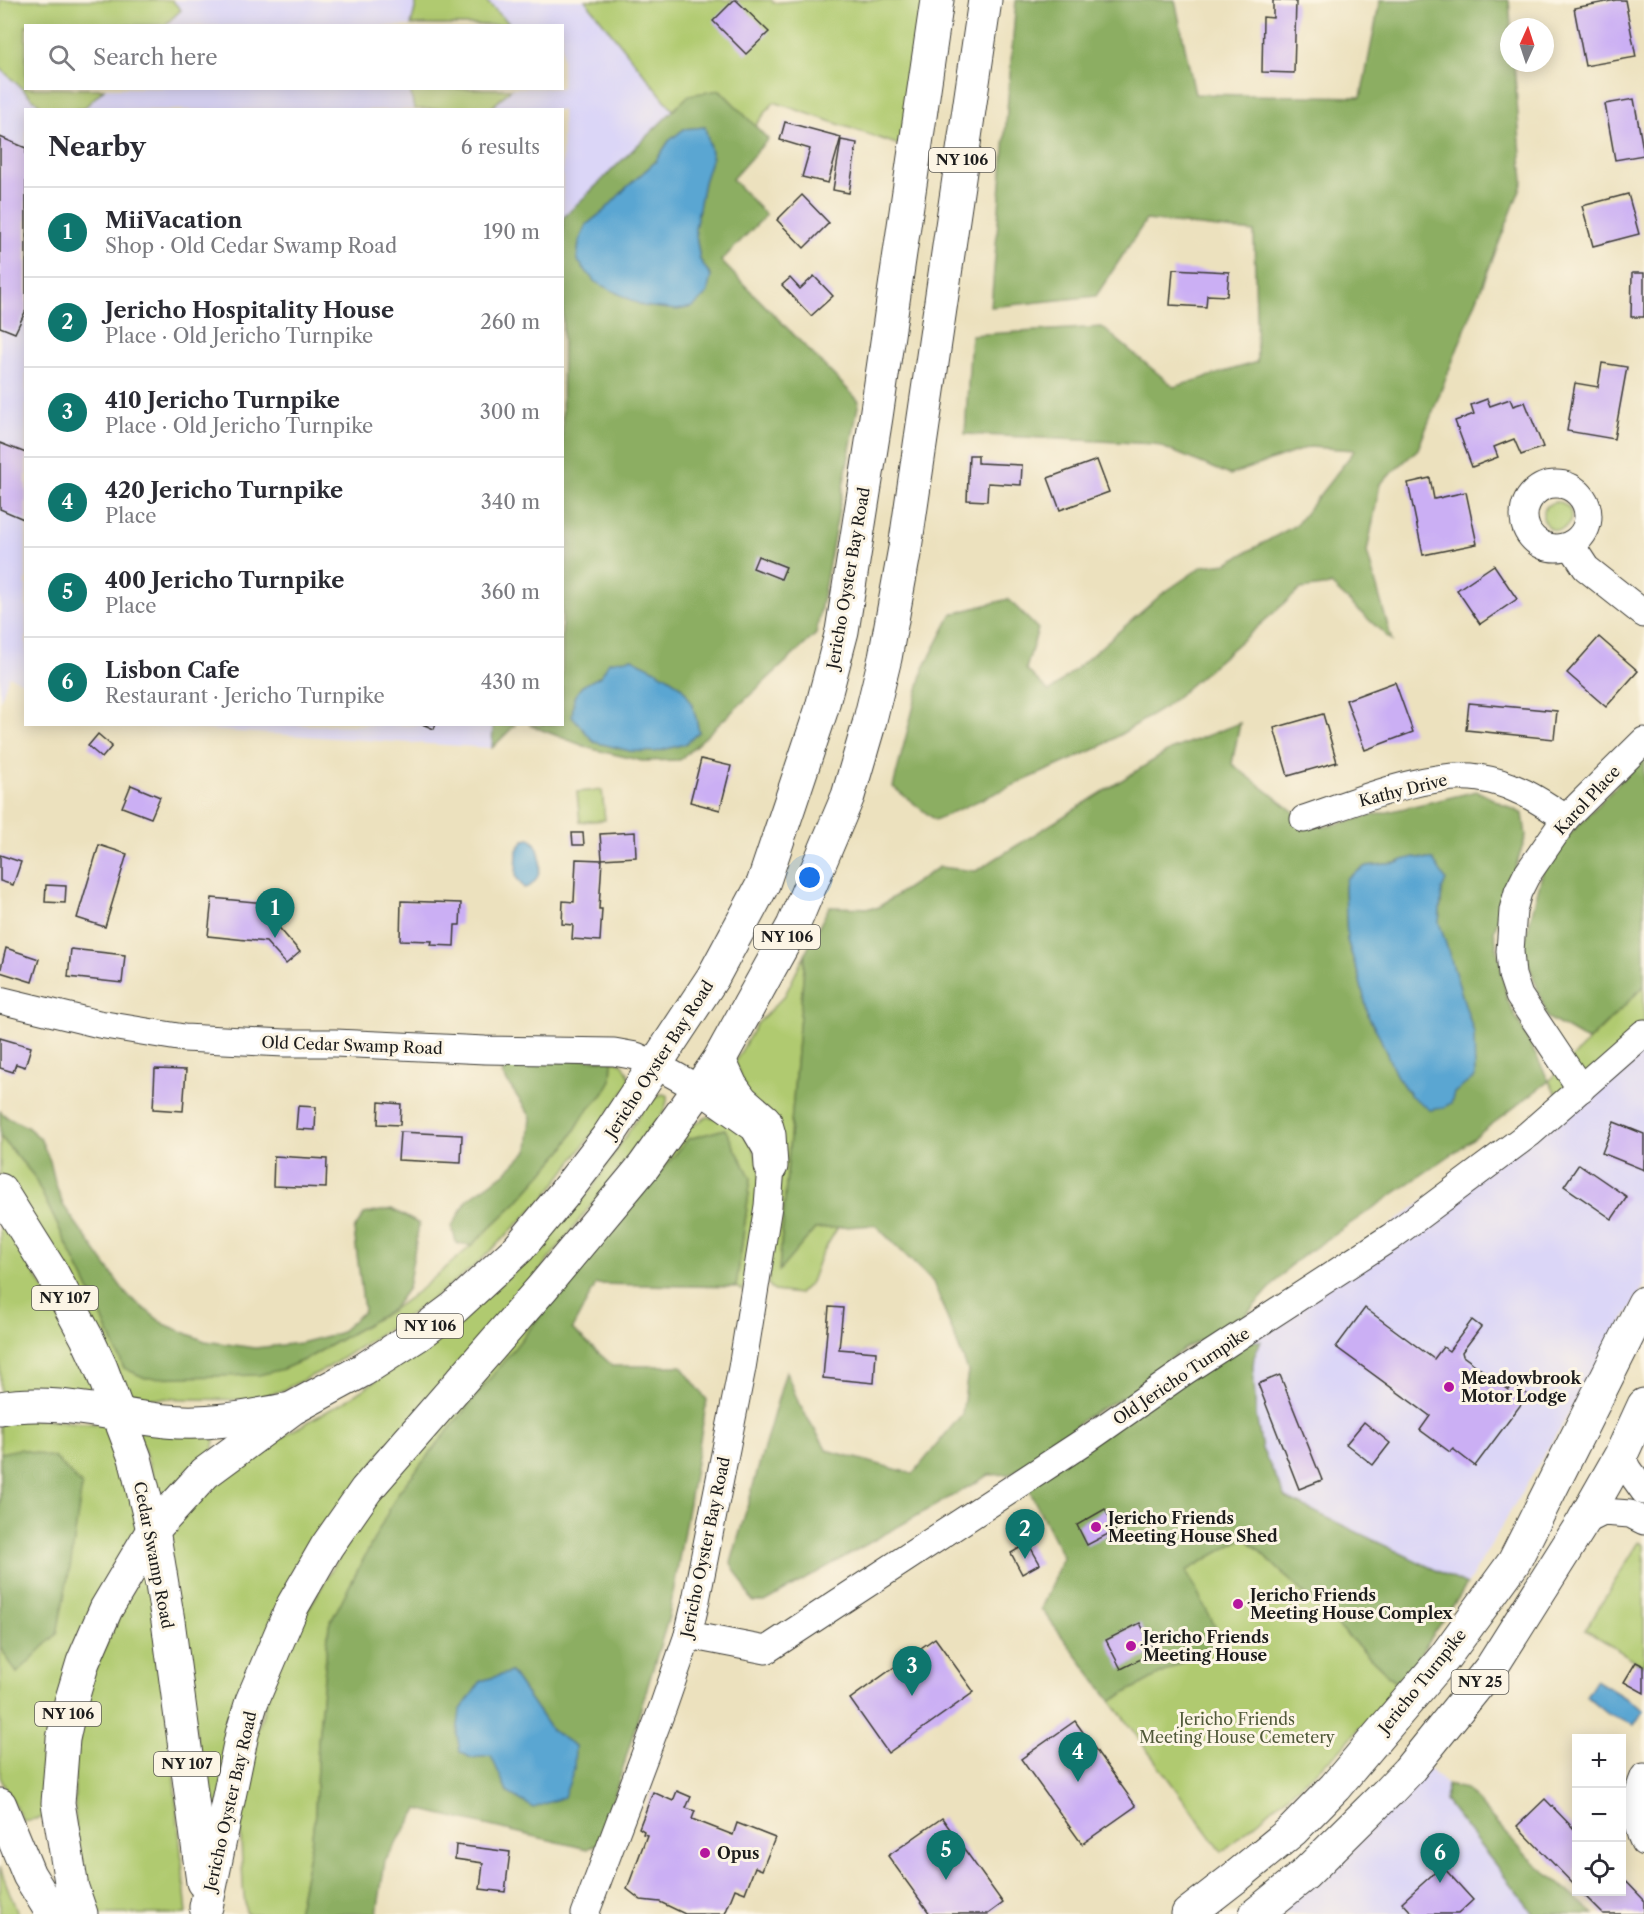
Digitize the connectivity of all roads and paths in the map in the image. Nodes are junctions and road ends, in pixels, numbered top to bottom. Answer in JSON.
{"nodes":[{"id":1,"x":937,"y":0,"type":"edge"},
{"id":2,"x":985,"y":0,"type":"edge"},
{"id":3,"x":876,"y":417,"type":"junction"},
{"id":4,"x":923,"y":422,"type":"junction"},
{"id":5,"x":1571,"y":545,"type":"dead end"},
{"id":6,"x":1644,"y":614,"type":"edge"},
{"id":7,"x":1644,"y":741,"type":"edge"},
{"id":8,"x":1566,"y":818,"type":"junction"},
{"id":9,"x":1304,"y":819,"type":"dead end"},
{"id":10,"x":0,"y":1000,"type":"edge"},
{"id":11,"x":1644,"y":1033,"type":"edge"},
{"id":12,"x":719,"y":1060,"type":"junction"},
{"id":13,"x":656,"y":1065,"type":"junction"},
{"id":14,"x":699,"y":1089,"type":"junction"},
{"id":15,"x":1581,"y":1089,"type":"junction"},
{"id":16,"x":771,"y":1166,"type":"junction"},
{"id":17,"x":0,"y":1190,"type":"edge"},
{"id":18,"x":1644,"y":1303,"type":"edge"},
{"id":19,"x":1644,"y":1405,"type":"edge"},
{"id":20,"x":0,"y":1408,"type":"edge"},
{"id":21,"x":293,"y":1408,"type":"junction"},
{"id":22,"x":117,"y":1414,"type":"junction"},
{"id":23,"x":1621,"y":1455,"type":"junction"},
{"id":24,"x":1644,"y":1491,"type":"edge"},
{"id":25,"x":1644,"y":1521,"type":"edge"},
{"id":26,"x":1583,"y":1522,"type":"junction"},
{"id":27,"x":153,"y":1530,"type":"junction"},
{"id":28,"x":688,"y":1635,"type":"junction"},
{"id":29,"x":1644,"y":1777,"type":"edge"},
{"id":30,"x":0,"y":1805,"type":"edge"},
{"id":31,"x":1644,"y":1842,"type":"edge"},
{"id":32,"x":207,"y":1910,"type":"edge"},
{"id":33,"x":1201,"y":1910,"type":"edge"},
{"id":34,"x":53,"y":1914,"type":"edge"},
{"id":35,"x":81,"y":1914,"type":"edge"},
{"id":36,"x":585,"y":1914,"type":"edge"},
{"id":37,"x":1256,"y":1914,"type":"edge"}],
"edges":[{"from":1,"to":3,"type":"main road","name":"Jericho Oyster Bay Road","number":"NY 106"},
{"from":2,"to":4,"type":"main road","name":"Jericho Oyster Bay Road","number":"NY 106"},
{"from":3,"to":4,"type":"main road"},
{"from":3,"to":13,"type":"main road","name":"Jericho Oyster Bay Road","number":"NY 106"},
{"from":4,"to":12,"type":"main road","name":"Jericho Oyster Bay Road","number":"NY 106"},
{"from":5,"to":6,"type":"street"},
{"from":7,"to":8,"type":"street","name":"Karol Place"},
{"from":8,"to":9,"type":"street","name":"Kathy Drive"},
{"from":8,"to":15,"type":"street","name":"Karol Place"},
{"from":10,"to":13,"type":"street","name":"Old Cedar Swamp Road"},
{"from":11,"to":15,"type":"street","name":"Old Jericho Turnpike"},
{"from":12,"to":14,"type":"main road","name":"Jericho Oyster Bay Road","number":"NY 106"},
{"from":12,"to":16,"type":"main road"},
{"from":13,"to":14,"type":"street","name":"Old Cedar Swamp Road"},
{"from":13,"to":21,"type":"main road","name":"Jericho Oyster Bay Road","number":"NY 106"},
{"from":14,"to":16,"type":"street","name":"Jericho Oyster Bay Road"},
{"from":14,"to":32,"type":"main road","name":"Jericho Oyster Bay Road","number":"NY 106"},
{"from":15,"to":28,"type":"street","name":"Old Jericho Turnpike"},
{"from":16,"to":28,"type":"street","name":"Jericho Oyster Bay Road"},
{"from":17,"to":22,"type":"main road","name":"Cedar Swamp Road","number":"NY 107"},
{"from":18,"to":33,"type":"main road","name":"Jericho Turnpike","number":"NY 25"},
{"from":19,"to":23,"type":"main road","number":"NY 25"},
{"from":20,"to":22,"type":"main road"},
{"from":21,"to":22,"type":"main road"},
{"from":21,"to":27,"type":"main road","name":"Jericho Oyster Bay Road","number":"NY 106"},
{"from":22,"to":27,"type":"main road","name":"Cedar Swamp Road","number":"NY 107"},
{"from":23,"to":24,"type":"street"},
{"from":23,"to":26,"type":"main road","number":"NY 25"},
{"from":25,"to":26,"type":"street"},
{"from":26,"to":37,"type":"main road","number":"NY 25"},
{"from":27,"to":32,"type":"main road","name":"Cedar Swamp Road","number":"NY 107"},
{"from":27,"to":35,"type":"main road","name":"Jericho Oyster Bay Road","number":"NY 106"},
{"from":28,"to":36,"type":"street","name":"Jericho Oyster Bay Road"},
{"from":29,"to":31,"type":"street"},
{"from":30,"to":34,"type":"main road"}]}
